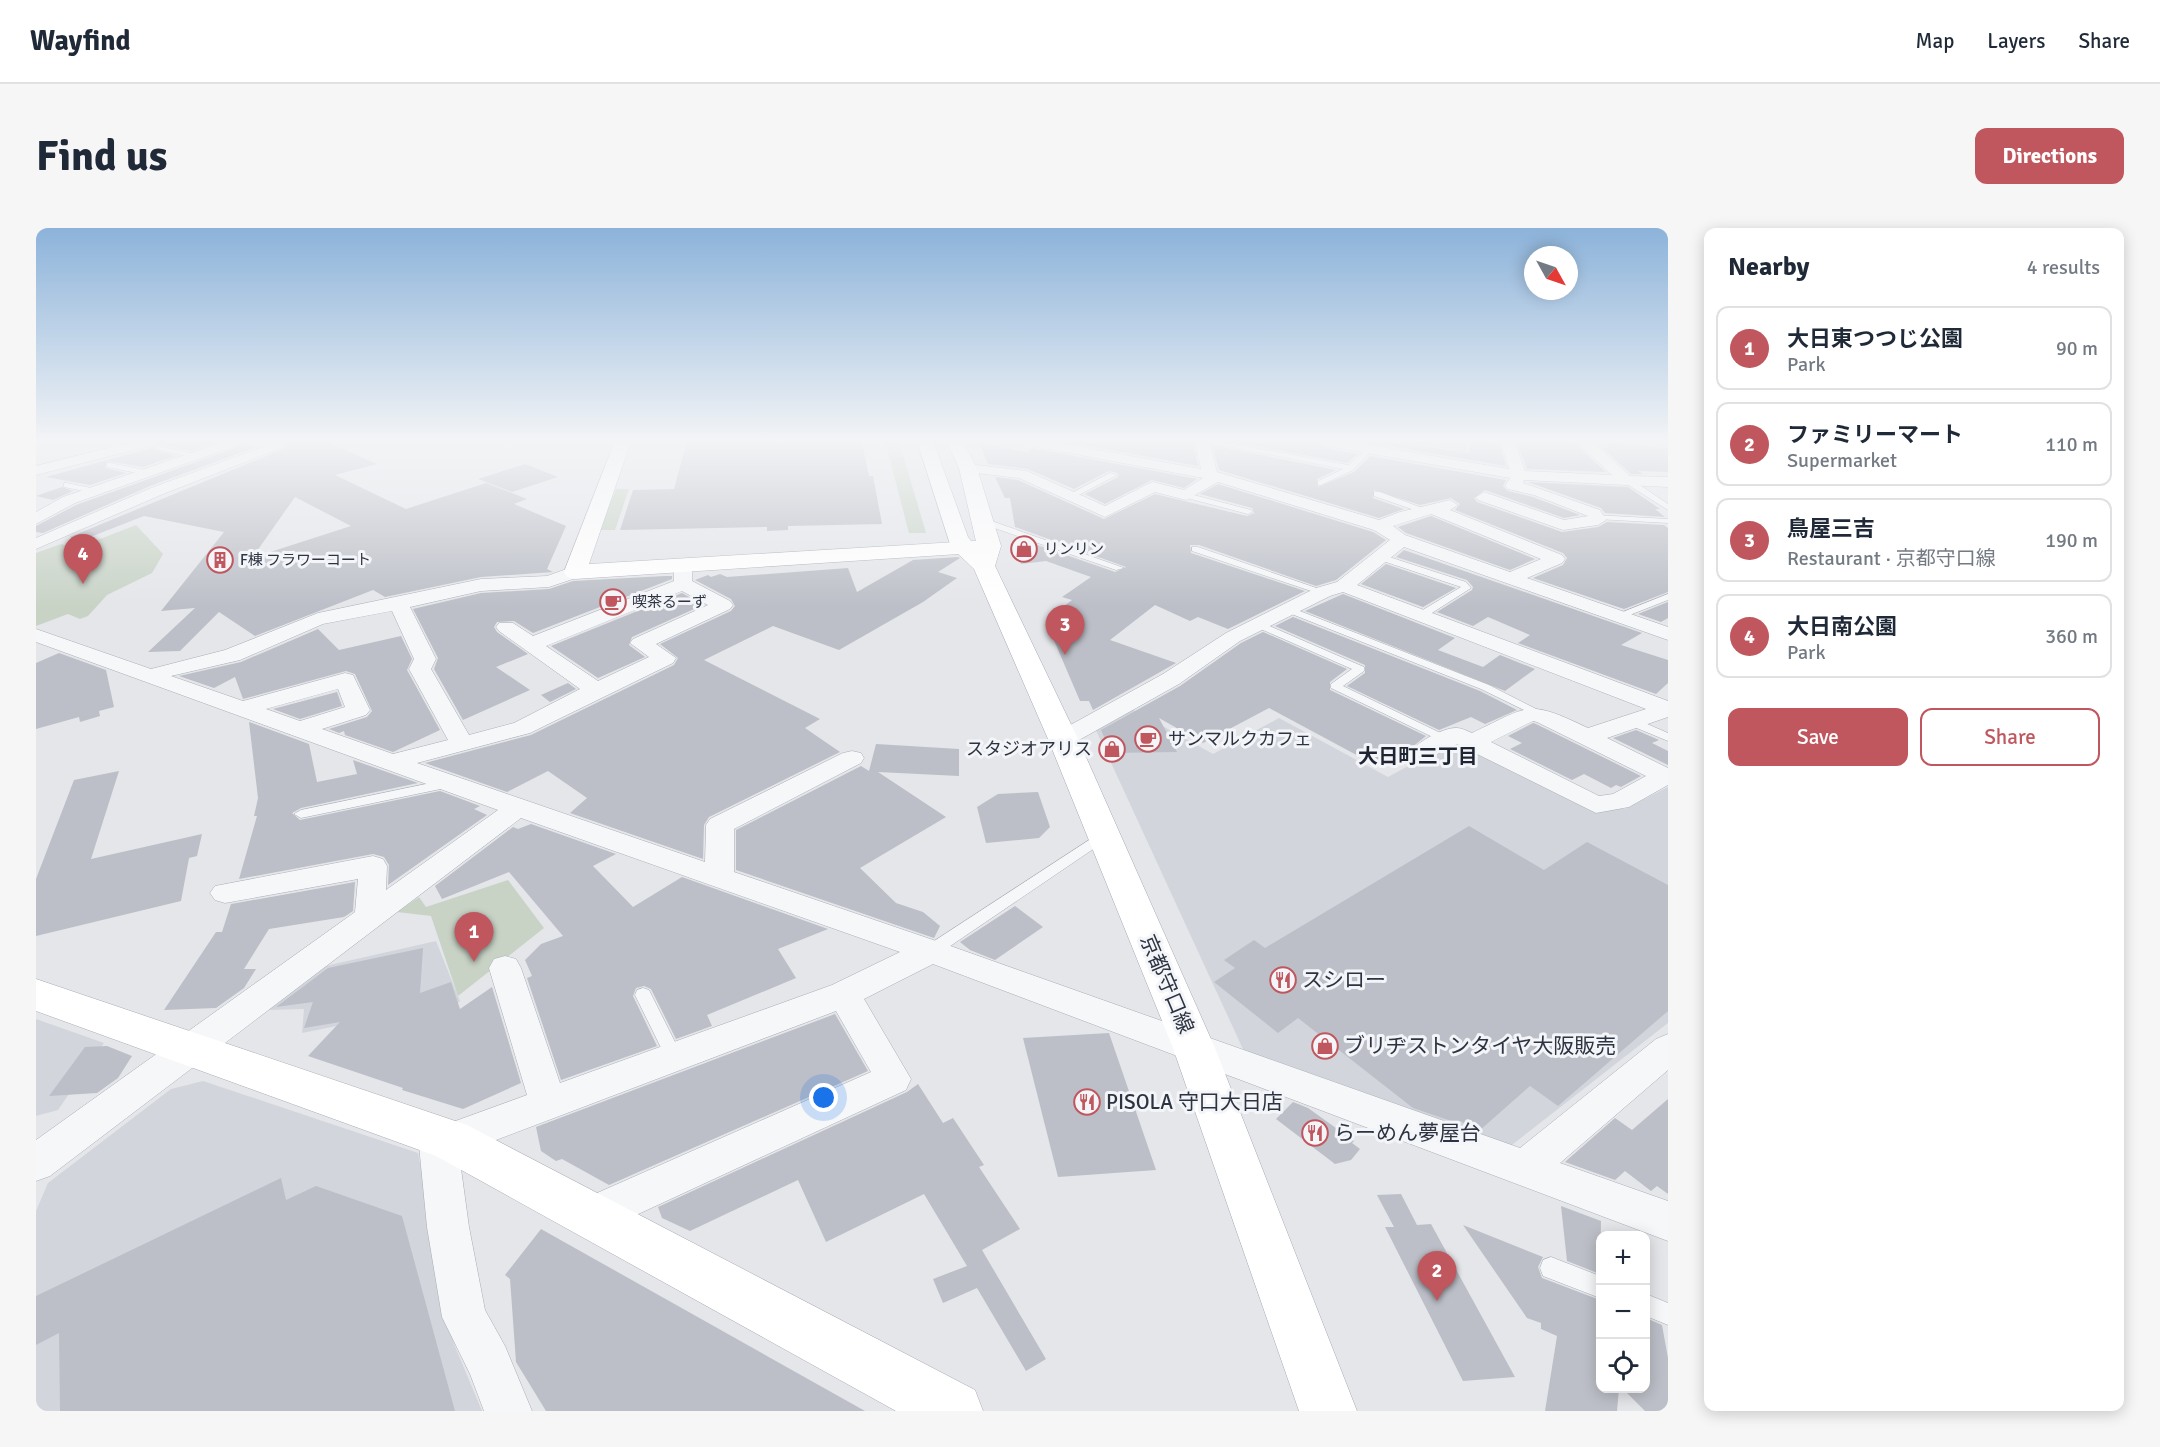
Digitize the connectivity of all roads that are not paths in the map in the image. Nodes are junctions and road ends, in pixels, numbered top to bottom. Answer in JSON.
{"nodes":[{"id":1,"x":82,"y":496,"type":"edge"},
{"id":2,"x":148,"y":496,"type":"edge"},
{"id":3,"x":603,"y":496,"type":"edge"},
{"id":4,"x":952,"y":496,"type":"edge"},
{"id":5,"x":976,"y":496,"type":"edge"},
{"id":6,"x":1070,"y":496,"type":"edge"},
{"id":7,"x":1136,"y":496,"type":"edge"},
{"id":8,"x":1190,"y":496,"type":"edge"},
{"id":9,"x":1280,"y":496,"type":"edge"},
{"id":10,"x":1384,"y":496,"type":"edge"},
{"id":11,"x":1551,"y":496,"type":"edge"},
{"id":12,"x":1651,"y":496,"type":"edge"},
{"id":13,"x":1484,"y":497,"type":"joint"},
{"id":14,"x":1668,"y":508,"type":"edge"},
{"id":15,"x":1430,"y":510,"type":"junction"},
{"id":16,"x":1248,"y":512,"type":"dead end"},
{"id":17,"x":40,"y":513,"type":"edge"},
{"id":18,"x":1597,"y":517,"type":"junction"},
{"id":19,"x":983,"y":521,"type":"junction"},
{"id":20,"x":1668,"y":521,"type":"edge"},
{"id":21,"x":1380,"y":526,"type":"junction"},
{"id":22,"x":1399,"y":539,"type":"junction"},
{"id":23,"x":36,"y":544,"type":"edge"},
{"id":24,"x":1195,"y":549,"type":"dead end"},
{"id":25,"x":979,"y":553,"type":"junction"},
{"id":26,"x":1380,"y":557,"type":"junction"},
{"id":27,"x":1119,"y":568,"type":"dead end"},
{"id":28,"x":575,"y":572,"type":"junction"},
{"id":29,"x":683,"y":576,"type":"junction"},
{"id":30,"x":1509,"y":579,"type":"junction"},
{"id":31,"x":1344,"y":586,"type":"junction"},
{"id":32,"x":1323,"y":592,"type":"junction"},
{"id":33,"x":1668,"y":597,"type":"edge"},
{"id":34,"x":390,"y":606,"type":"junction"},
{"id":35,"x":1287,"y":609,"type":"junction"},
{"id":36,"x":1420,"y":616,"type":"junction"},
{"id":37,"x":1618,"y":616,"type":"junction"},
{"id":38,"x":600,"y":617,"type":"junction"},
{"id":39,"x":1258,"y":624,"type":"junction"},
{"id":40,"x":506,"y":627,"type":"dead end"},
{"id":41,"x":1668,"y":634,"type":"edge"},
{"id":42,"x":36,"y":635,"type":"edge"},
{"id":43,"x":640,"y":643,"type":"junction"},
{"id":44,"x":532,"y":644,"type":"junction"},
{"id":45,"x":160,"y":672,"type":"dead end"},
{"id":46,"x":596,"y":690,"type":"junction"},
{"id":47,"x":242,"y":709,"type":"junction"},
{"id":48,"x":1668,"y":709,"type":"edge"},
{"id":49,"x":1542,"y":715,"type":"junction"},
{"id":50,"x":1631,"y":720,"type":"junction"},
{"id":51,"x":300,"y":729,"type":"junction"},
{"id":52,"x":1586,"y":737,"type":"junction"},
{"id":53,"x":1668,"y":737,"type":"edge"},
{"id":54,"x":1063,"y":739,"type":"junction"},
{"id":55,"x":1447,"y":739,"type":"junction"},
{"id":56,"x":1472,"y":742,"type":"junction"},
{"id":57,"x":462,"y":744,"type":"junction"},
{"id":58,"x":1424,"y":751,"type":"dead end"},
{"id":59,"x":852,"y":758,"type":"dead end"},
{"id":60,"x":393,"y":762,"type":"junction"},
{"id":61,"x":452,"y":783,"type":"junction"},
{"id":62,"x":518,"y":807,"type":"junction"},
{"id":63,"x":301,"y":814,"type":"dead end"},
{"id":64,"x":1103,"y":836,"type":"junction"},
{"id":65,"x":719,"y":877,"type":"junction"},
{"id":66,"x":225,"y":893,"type":"dead end"},
{"id":67,"x":370,"y":918,"type":"junction"},
{"id":68,"x":931,"y":951,"type":"junction"},
{"id":69,"x":505,"y":969,"type":"dead end"},
{"id":70,"x":844,"y":994,"type":"junction"},
{"id":71,"x":36,"y":995,"type":"edge"},
{"id":72,"x":643,"y":995,"type":"dead end"},
{"id":73,"x":1194,"y":1048,"type":"junction"},
{"id":74,"x":1668,"y":1049,"type":"edge"},
{"id":75,"x":190,"y":1050,"type":"junction"},
{"id":76,"x":674,"y":1057,"type":"junction"},
{"id":77,"x":548,"y":1104,"type":"junction"},
{"id":78,"x":444,"y":1137,"type":"junction"},
{"id":79,"x":36,"y":1163,"type":"edge"},
{"id":80,"x":1524,"y":1168,"type":"junction"},
{"id":81,"x":593,"y":1215,"type":"junction"},
{"id":82,"x":1668,"y":1221,"type":"edge"},
{"id":83,"x":1551,"y":1268,"type":"dead end"},
{"id":84,"x":1596,"y":1285,"type":"edge"},
{"id":85,"x":1650,"y":1307,"type":"edge"},
{"id":86,"x":1668,"y":1314,"type":"edge"},
{"id":87,"x":508,"y":1411,"type":"edge"},
{"id":88,"x":954,"y":1411,"type":"edge"},
{"id":89,"x":1328,"y":1411,"type":"edge"}],
"edges":[{"from":1,"to":17,"type":"street"},
{"from":2,"to":23,"type":"street"},
{"from":3,"to":28,"type":"main road"},
{"from":4,"to":25,"type":"main road","name":"京都守口線"},
{"from":5,"to":19,"type":"main road","name":"京都守口線"},
{"from":6,"to":7,"type":"street"},
{"from":8,"to":16,"type":"lane"},
{"from":9,"to":21,"type":"street"},
{"from":10,"to":15,"type":"lane"},
{"from":11,"to":18,"type":"street"},
{"from":12,"to":14,"type":"lane"},
{"from":13,"to":15,"type":"street"},
{"from":13,"to":18,"type":"street"},
{"from":15,"to":21,"type":"street"},
{"from":15,"to":30,"type":"street"},
{"from":18,"to":20,"type":"lane"},
{"from":19,"to":25,"type":"main road","name":"京都守口線"},
{"from":19,"to":27,"type":"lane"},
{"from":21,"to":22,"type":"street"},
{"from":22,"to":26,"type":"street"},
{"from":22,"to":30,"type":"street"},
{"from":24,"to":32,"type":"lane"},
{"from":25,"to":29,"type":"main road"},
{"from":25,"to":54,"type":"main road","name":"京都守口線"},
{"from":26,"to":31,"type":"street"},
{"from":26,"to":36,"type":"lane"},
{"from":28,"to":29,"type":"main road"},
{"from":28,"to":34,"type":"street"},
{"from":29,"to":38,"type":"street"},
{"from":29,"to":43,"type":"street"},
{"from":30,"to":37,"type":"street"},
{"from":31,"to":32,"type":"street"},
{"from":31,"to":36,"type":"street"},
{"from":32,"to":35,"type":"street"},
{"from":33,"to":37,"type":"lane"},
{"from":34,"to":45,"type":"street"},
{"from":34,"to":57,"type":"street"},
{"from":35,"to":39,"type":"street"},
{"from":35,"to":49,"type":"lane"},
{"from":36,"to":48,"type":"street"},
{"from":37,"to":41,"type":"street"},
{"from":38,"to":43,"type":"street"},
{"from":38,"to":44,"type":"street"},
{"from":39,"to":54,"type":"street"},
{"from":39,"to":55,"type":"lane"},
{"from":40,"to":44,"type":"street"},
{"from":42,"to":47,"type":"street"},
{"from":43,"to":46,"type":"street"},
{"from":44,"to":46,"type":"street"},
{"from":46,"to":57,"type":"street"},
{"from":47,"to":51,"type":"street"},
{"from":47,"to":51,"type":"street"},
{"from":48,"to":50,"type":"street"},
{"from":49,"to":52,"type":"street"},
{"from":49,"to":56,"type":"street"},
{"from":50,"to":52,"type":"street"},
{"from":50,"to":53,"type":"lane"},
{"from":51,"to":60,"type":"street"},
{"from":52,"to":56,"type":"street"},
{"from":54,"to":64,"type":"main road","name":"京都守口線"},
{"from":55,"to":56,"type":"street"},
{"from":55,"to":58,"type":"street"},
{"from":57,"to":60,"type":"street"},
{"from":59,"to":65,"type":"street"},
{"from":60,"to":61,"type":"street"},
{"from":61,"to":62,"type":"street"},
{"from":61,"to":63,"type":"lane"},
{"from":62,"to":65,"type":"street"},
{"from":62,"to":67,"type":"street"},
{"from":64,"to":68,"type":"lane"},
{"from":64,"to":73,"type":"main road","name":"京都守口線"},
{"from":65,"to":68,"type":"street"},
{"from":66,"to":67,"type":"street"},
{"from":67,"to":75,"type":"street"},
{"from":68,"to":70,"type":"street"},
{"from":68,"to":73,"type":"street"},
{"from":69,"to":77,"type":"street"},
{"from":70,"to":76,"type":"street"},
{"from":70,"to":81,"type":"street"},
{"from":71,"to":75,"type":"main road"},
{"from":72,"to":76,"type":"lane"},
{"from":73,"to":80,"type":"street"},
{"from":73,"to":89,"type":"main road","name":"京都守口線"},
{"from":74,"to":80,"type":"street"},
{"from":75,"to":78,"type":"main road"},
{"from":75,"to":79,"type":"street"},
{"from":76,"to":77,"type":"street"},
{"from":77,"to":78,"type":"street"},
{"from":78,"to":81,"type":"main road"},
{"from":78,"to":87,"type":"street"},
{"from":80,"to":82,"type":"street"},
{"from":81,"to":88,"type":"main road"},
{"from":83,"to":84,"type":"lane"},
{"from":85,"to":86,"type":"lane"}]}
